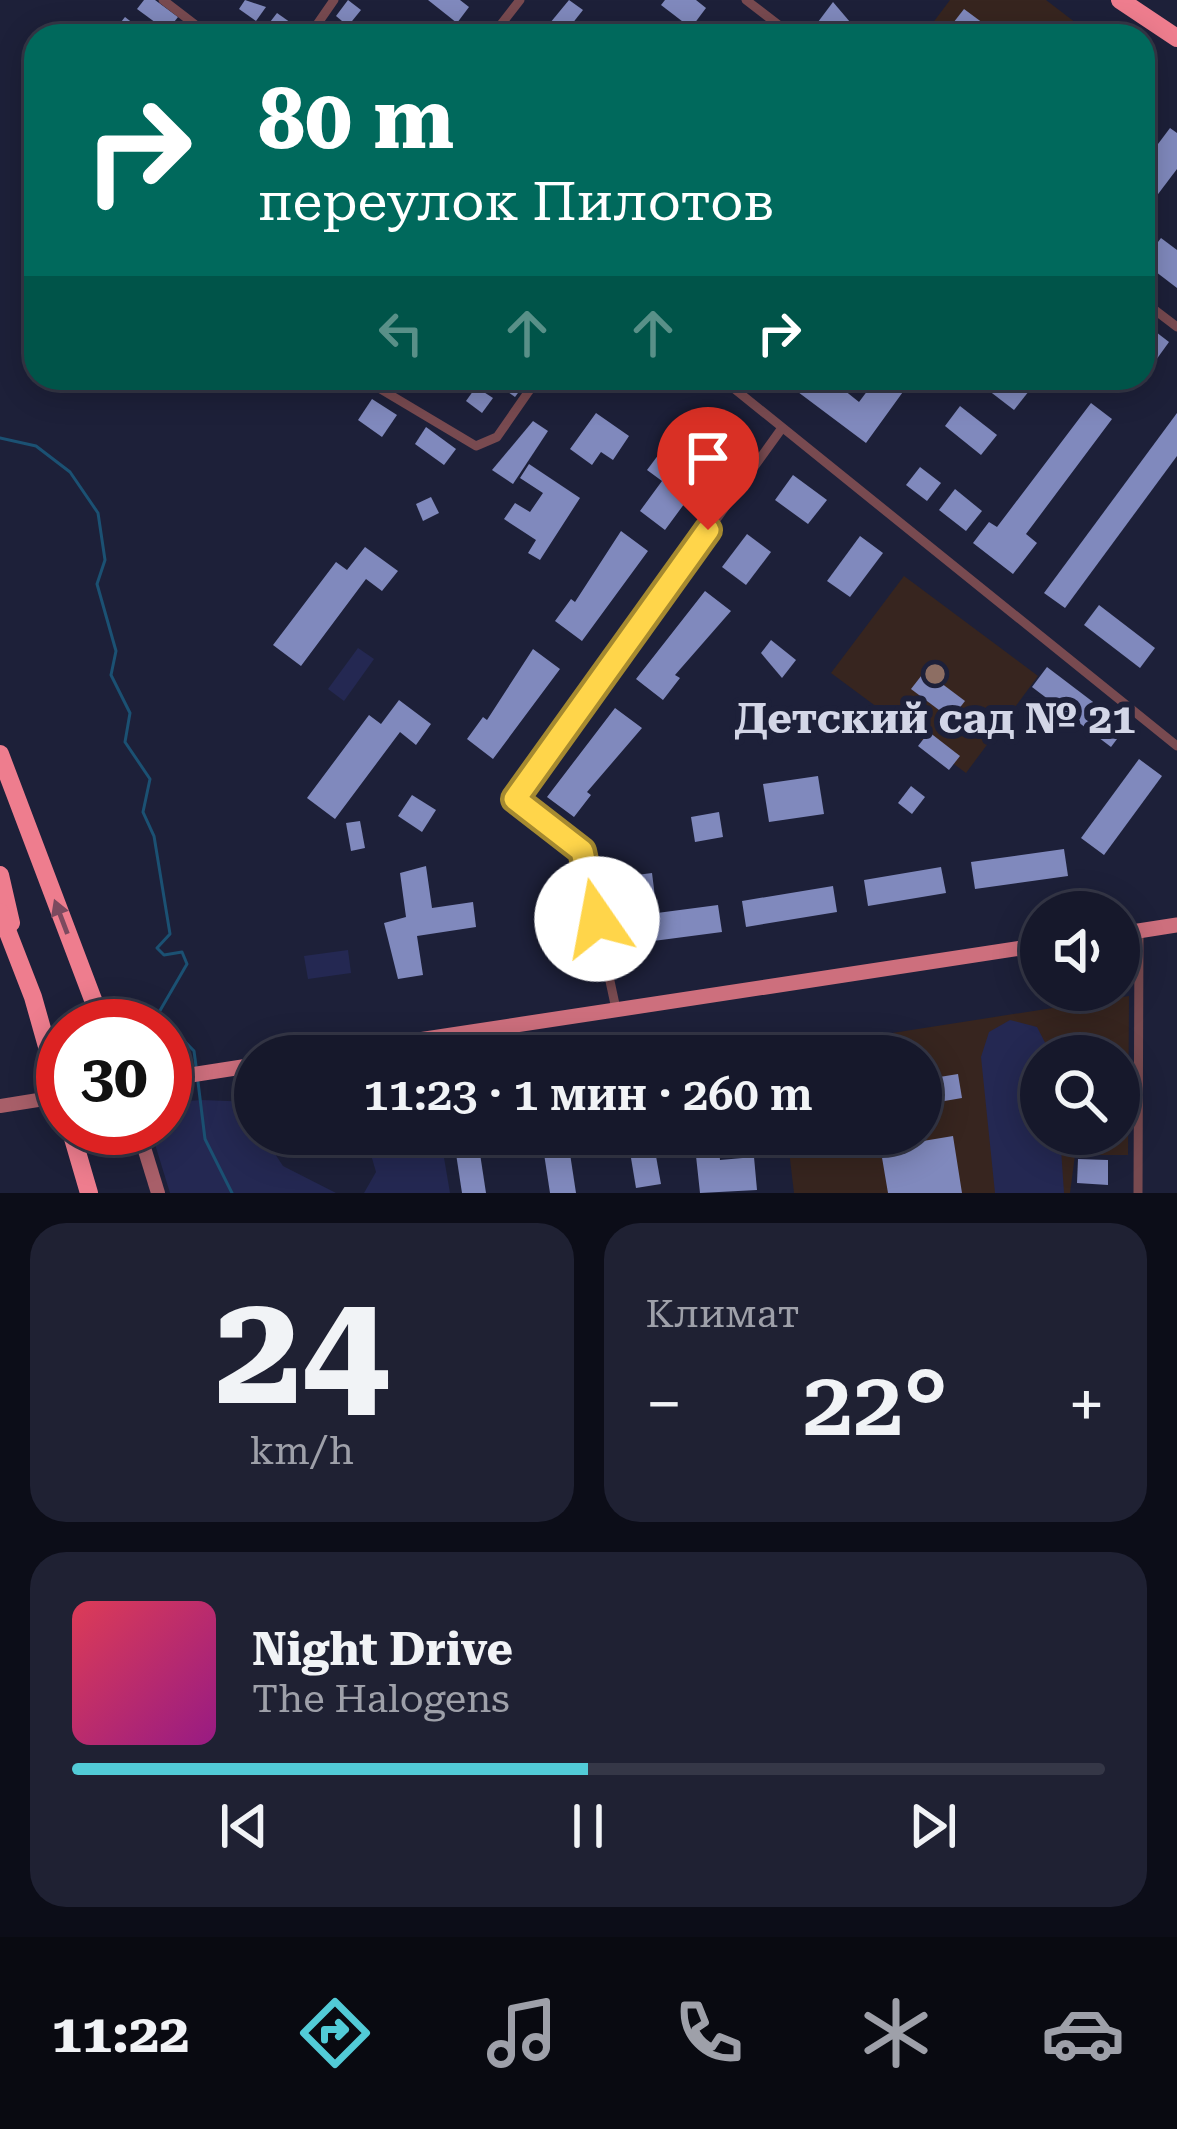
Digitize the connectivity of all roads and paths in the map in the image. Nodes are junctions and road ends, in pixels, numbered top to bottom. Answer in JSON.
{"nodes":[{"id":1,"x":163,"y":0,"type":"edge"},
{"id":2,"x":520,"y":0,"type":"edge"},
{"id":3,"x":746,"y":0,"type":"edge"},
{"id":4,"x":1120,"y":0,"type":"edge"},
{"id":5,"x":194,"y":24,"type":"edge"},
{"id":6,"x":501,"y":24,"type":"edge"},
{"id":7,"x":777,"y":24,"type":"edge"},
{"id":8,"x":1177,"y":38,"type":"edge"},
{"id":9,"x":382,"y":390,"type":"edge"},
{"id":10,"x":530,"y":390,"type":"edge"},
{"id":11,"x":736,"y":390,"type":"edge"},
{"id":12,"x":782,"y":428,"type":"junction"},
{"id":13,"x":1177,"y":746,"type":"edge"},
{"id":14,"x":0,"y":754,"type":"edge"},
{"id":15,"x":0,"y":875,"type":"edge"},
{"id":16,"x":0,"y":912,"type":"edge"},
{"id":17,"x":1177,"y":925,"type":"edge"},
{"id":18,"x":1140,"y":931,"type":"edge"},
{"id":19,"x":1020,"y":948,"type":"edge"},
{"id":20,"x":20,"y":962,"type":"junction"},
{"id":21,"x":93,"y":999,"type":"edge"},
{"id":22,"x":36,"y":1007,"type":"edge"},
{"id":23,"x":617,"y":1010,"type":"junction"},
{"id":24,"x":1139,"y":1011,"type":"edge"},
{"id":25,"x":452,"y":1035,"type":"edge"},
{"id":26,"x":234,"y":1068,"type":"edge"},
{"id":27,"x":192,"y":1075,"type":"edge"},
{"id":28,"x":36,"y":1102,"type":"edge"},
{"id":29,"x":0,"y":1106,"type":"edge"},
{"id":30,"x":78,"y":1155,"type":"edge"},
{"id":31,"x":146,"y":1155,"type":"edge"},
{"id":32,"x":88,"y":1192,"type":"edge"},
{"id":33,"x":158,"y":1193,"type":"edge"},
{"id":34,"x":1138,"y":1193,"type":"edge"}],
"edges":[{"from":1,"to":5,"type":"street"},
{"from":2,"to":6,"type":"street"},
{"from":3,"to":7,"type":"street"},
{"from":4,"to":8,"type":"highway"},
{"from":9,"to":10,"type":"street"},
{"from":11,"to":12,"type":"street"},
{"from":12,"to":13,"type":"street"},
{"from":12,"to":23,"type":"street"},
{"from":21,"to":14,"type":"highway","one_way":true},
{"from":15,"to":20,"type":"highway"},
{"from":16,"to":20,"type":"highway"},
{"from":17,"to":18,"type":"main road"},
{"from":19,"to":23,"type":"main road"},
{"from":20,"to":22,"type":"highway"},
{"from":23,"to":25,"type":"main road"},
{"from":24,"to":34,"type":"street"},
{"from":26,"to":27,"type":"main road"},
{"from":28,"to":29,"type":"street"},
{"from":30,"to":32,"type":"highway"},
{"from":31,"to":33,"type":"street"}]}
